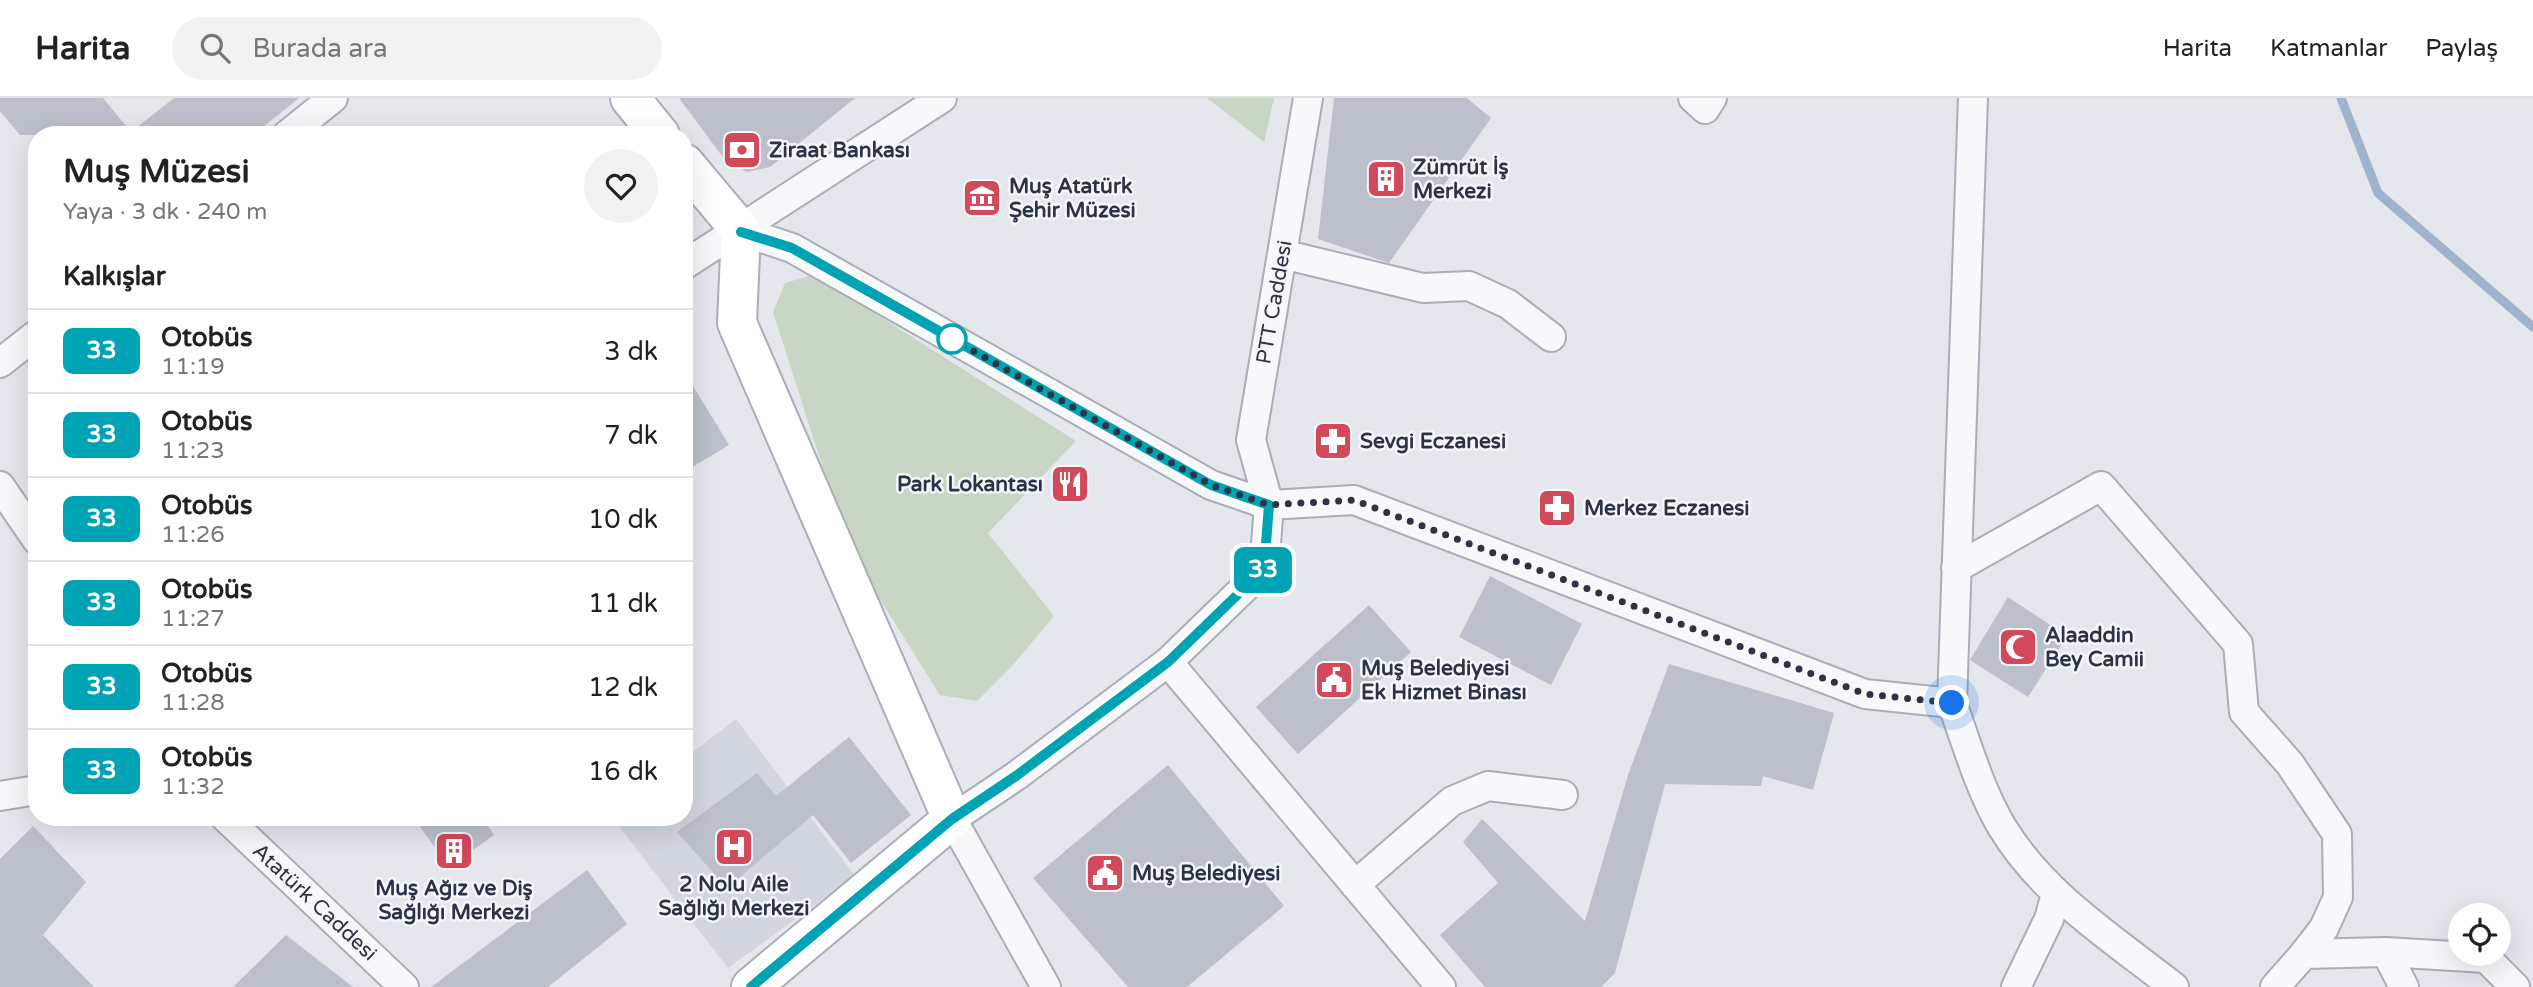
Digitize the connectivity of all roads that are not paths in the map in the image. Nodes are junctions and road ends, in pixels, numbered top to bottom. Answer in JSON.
{"nodes":[{"id":1,"x":334,"y":98,"type":"edge"},
{"id":2,"x":630,"y":98,"type":"edge"},
{"id":3,"x":942,"y":98,"type":"edge"},
{"id":4,"x":1308,"y":98,"type":"edge"},
{"id":5,"x":1693,"y":98,"type":"edge"},
{"id":6,"x":1712,"y":98,"type":"edge"},
{"id":7,"x":1973,"y":98,"type":"edge"},
{"id":8,"x":298,"y":126,"type":"edge"},
{"id":9,"x":653,"y":126,"type":"edge"},
{"id":10,"x":693,"y":174,"type":"edge"},
{"id":11,"x":741,"y":232,"type":"junction"},
{"id":12,"x":1282,"y":254,"type":"junction"},
{"id":13,"x":693,"y":260,"type":"edge"},
{"id":14,"x":1551,"y":337,"type":"dead end"},
{"id":15,"x":28,"y":341,"type":"edge"},
{"id":16,"x":0,"y":363,"type":"edge"},
{"id":17,"x":0,"y":486,"type":"edge"},
{"id":18,"x":1269,"y":505,"type":"junction"},
{"id":19,"x":28,"y":527,"type":"edge"},
{"id":20,"x":1956,"y":568,"type":"junction"},
{"id":21,"x":1168,"y":662,"type":"junction"},
{"id":22,"x":1952,"y":703,"type":"junction"},
{"id":23,"x":28,"y":791,"type":"edge"},
{"id":24,"x":1563,"y":795,"type":"dead end"},
{"id":25,"x":0,"y":796,"type":"edge"},
{"id":26,"x":952,"y":819,"type":"junction"},
{"id":27,"x":234,"y":826,"type":"edge"},
{"id":28,"x":1355,"y":885,"type":"junction"},
{"id":29,"x":2056,"y":894,"type":"junction"},
{"id":30,"x":2386,"y":952,"type":"junction"},
{"id":31,"x":2304,"y":954,"type":"junction"},
{"id":32,"x":404,"y":987,"type":"edge"},
{"id":33,"x":751,"y":987,"type":"edge"},
{"id":34,"x":1046,"y":987,"type":"edge"},
{"id":35,"x":1441,"y":987,"type":"edge"},
{"id":36,"x":2016,"y":987,"type":"edge"},
{"id":37,"x":2174,"y":987,"type":"edge"},
{"id":38,"x":2275,"y":987,"type":"edge"},
{"id":39,"x":2404,"y":987,"type":"edge"},
{"id":40,"x":2515,"y":987,"type":"edge"}],
"edges":[{"from":1,"to":8,"type":"street"},
{"from":2,"to":9,"type":"street"},
{"from":3,"to":11,"type":"street"},
{"from":4,"to":12,"type":"street","name":"PTT Caddesi"},
{"from":5,"to":6,"type":"street"},
{"from":7,"to":20,"type":"street"},
{"from":10,"to":11,"type":"street"},
{"from":11,"to":13,"type":"street"},
{"from":11,"to":18,"type":"street"},
{"from":11,"to":26,"type":"street"},
{"from":12,"to":14,"type":"street"},
{"from":12,"to":18,"type":"street","name":"PTT Caddesi"},
{"from":15,"to":16,"type":"street"},
{"from":17,"to":19,"type":"street"},
{"from":18,"to":21,"type":"street","name":"PTT Caddesi"},
{"from":18,"to":22,"type":"street"},
{"from":20,"to":22,"type":"street"},
{"from":20,"to":31,"type":"street"},
{"from":21,"to":26,"type":"street","name":"PTT Caddesi"},
{"from":21,"to":28,"type":"street"},
{"from":22,"to":29,"type":"street"},
{"from":23,"to":25,"type":"street"},
{"from":24,"to":28,"type":"street"},
{"from":26,"to":33,"type":"street"},
{"from":26,"to":34,"type":"street"},
{"from":27,"to":32,"type":"street","name":"Atatürk Caddesi"},
{"from":28,"to":35,"type":"street"},
{"from":29,"to":36,"type":"street"},
{"from":29,"to":37,"type":"street"},
{"from":30,"to":31,"type":"street"},
{"from":30,"to":39,"type":"street"},
{"from":30,"to":40,"type":"street"},
{"from":31,"to":38,"type":"street"}]}
